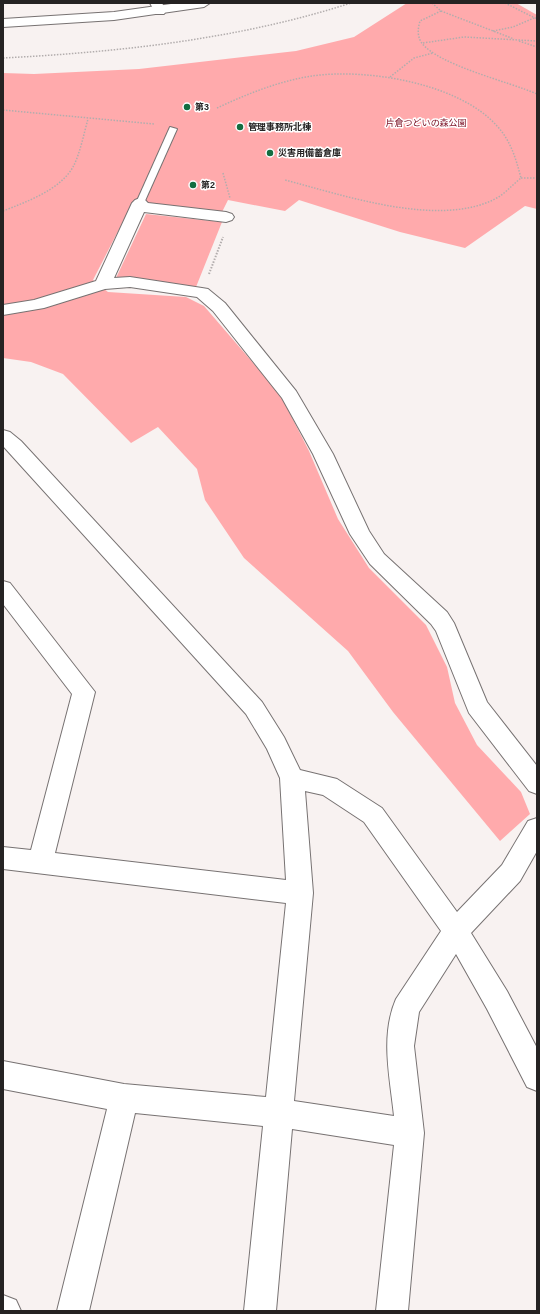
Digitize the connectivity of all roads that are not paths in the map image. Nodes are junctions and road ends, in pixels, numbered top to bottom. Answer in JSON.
{"nodes":[{"id":1,"x":204,"y":3,"type":"edge"},
{"id":2,"x":158,"y":7,"type":"edge"},
{"id":3,"x":3,"y":23,"type":"edge"},
{"id":4,"x":173,"y":129,"type":"dead end"},
{"id":5,"x":140,"y":205,"type":"junction"},
{"id":6,"x":226,"y":217,"type":"dead end"},
{"id":7,"x":103,"y":284,"type":"junction"},
{"id":8,"x":3,"y":310,"type":"edge"},
{"id":9,"x":3,"y":436,"type":"edge"},
{"id":10,"x":3,"y":588,"type":"edge"},
{"id":11,"x":292,"y":778,"type":"junction"},
{"id":12,"x":537,"y":784,"type":"edge"},
{"id":13,"x":537,"y":829,"type":"edge"},
{"id":14,"x":3,"y":858,"type":"edge"},
{"id":15,"x":40,"y":862,"type":"junction"},
{"id":16,"x":300,"y":893,"type":"junction"},
{"id":17,"x":456,"y":931,"type":"junction"},
{"id":18,"x":3,"y":1075,"type":"edge"},
{"id":19,"x":537,"y":1076,"type":"edge"},
{"id":20,"x":124,"y":1098,"type":"junction"},
{"id":21,"x":279,"y":1113,"type":"junction"},
{"id":22,"x":410,"y":1133,"type":"junction"},
{"id":23,"x":73,"y":1311,"type":"edge"},
{"id":24,"x":260,"y":1311,"type":"edge"},
{"id":25,"x":392,"y":1311,"type":"edge"}],
"edges":[{"from":1,"to":2,"type":"street"},
{"from":2,"to":3,"type":"street"},
{"from":4,"to":5,"type":"lane"},
{"from":5,"to":6,"type":"street"},
{"from":5,"to":7,"type":"street"},
{"from":7,"to":8,"type":"street"},
{"from":7,"to":12,"type":"street"},
{"from":9,"to":11,"type":"street"},
{"from":10,"to":15,"type":"street"},
{"from":11,"to":16,"type":"street"},
{"from":11,"to":17,"type":"street"},
{"from":13,"to":17,"type":"street"},
{"from":14,"to":15,"type":"street"},
{"from":15,"to":16,"type":"street"},
{"from":16,"to":21,"type":"street"},
{"from":17,"to":19,"type":"street"},
{"from":17,"to":22,"type":"street"},
{"from":18,"to":20,"type":"street"},
{"from":20,"to":21,"type":"street"},
{"from":20,"to":23,"type":"street"},
{"from":21,"to":22,"type":"street"},
{"from":21,"to":24,"type":"street"},
{"from":22,"to":25,"type":"street"}]}
